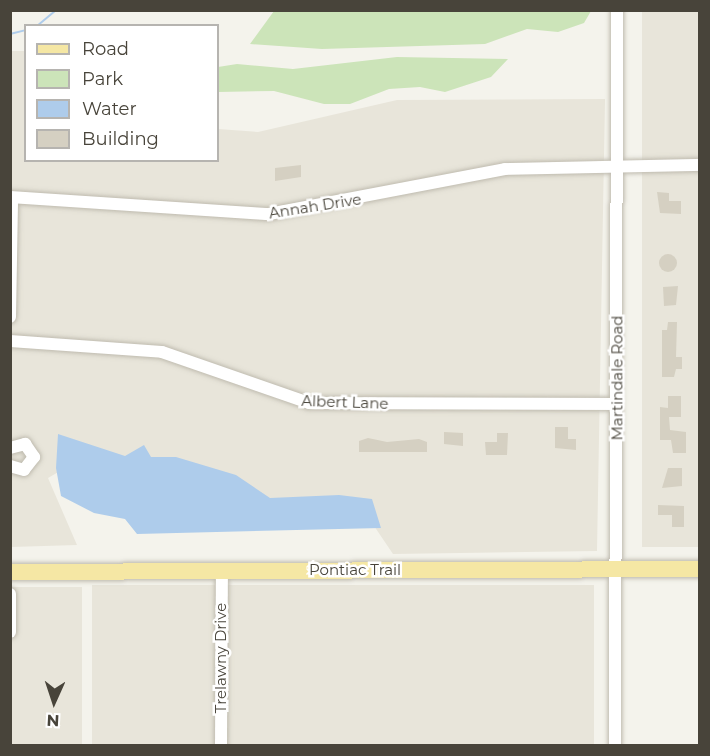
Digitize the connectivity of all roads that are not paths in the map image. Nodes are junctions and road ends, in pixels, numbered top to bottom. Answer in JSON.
{"nodes":[{"id":1,"x":617,"y":10,"type":"edge"},
{"id":2,"x":699,"y":165,"type":"edge"},
{"id":3,"x":616,"y":167,"type":"junction"},
{"id":4,"x":11,"y":198,"type":"edge"},
{"id":5,"x":10,"y":317,"type":"edge"},
{"id":6,"x":10,"y":341,"type":"edge"},
{"id":7,"x":616,"y":404,"type":"junction"},
{"id":8,"x":12,"y":442,"type":"edge"},
{"id":9,"x":10,"y":466,"type":"edge"},
{"id":10,"x":617,"y":569,"type":"junction"},
{"id":11,"x":699,"y":569,"type":"edge"},
{"id":12,"x":222,"y":571,"type":"junction"},
{"id":13,"x":10,"y":572,"type":"edge"},
{"id":14,"x":10,"y":594,"type":"edge"},
{"id":15,"x":10,"y":632,"type":"edge"},
{"id":16,"x":221,"y":746,"type":"edge"},
{"id":17,"x":615,"y":746,"type":"edge"}],
"edges":[{"from":1,"to":3,"type":"street","name":"Martindale Road"},
{"from":2,"to":3,"type":"street","name":"Annah Drive"},
{"from":3,"to":4,"type":"street","name":"Annah Drive"},
{"from":3,"to":7,"type":"street","name":"Martindale Road"},
{"from":4,"to":5,"type":"street"},
{"from":6,"to":7,"type":"street","name":"Albert Lane"},
{"from":7,"to":10,"type":"street","name":"Martindale Road"},
{"from":8,"to":9,"type":"street"},
{"from":10,"to":11,"type":"main road","name":"Pontiac Trail"},
{"from":10,"to":12,"type":"main road","name":"Pontiac Trail"},
{"from":10,"to":17,"type":"street","name":"Martindale Road"},
{"from":12,"to":13,"type":"main road","name":"Pontiac Trail"},
{"from":12,"to":16,"type":"street","name":"Trelawny Drive"},
{"from":14,"to":15,"type":"street"}]}
